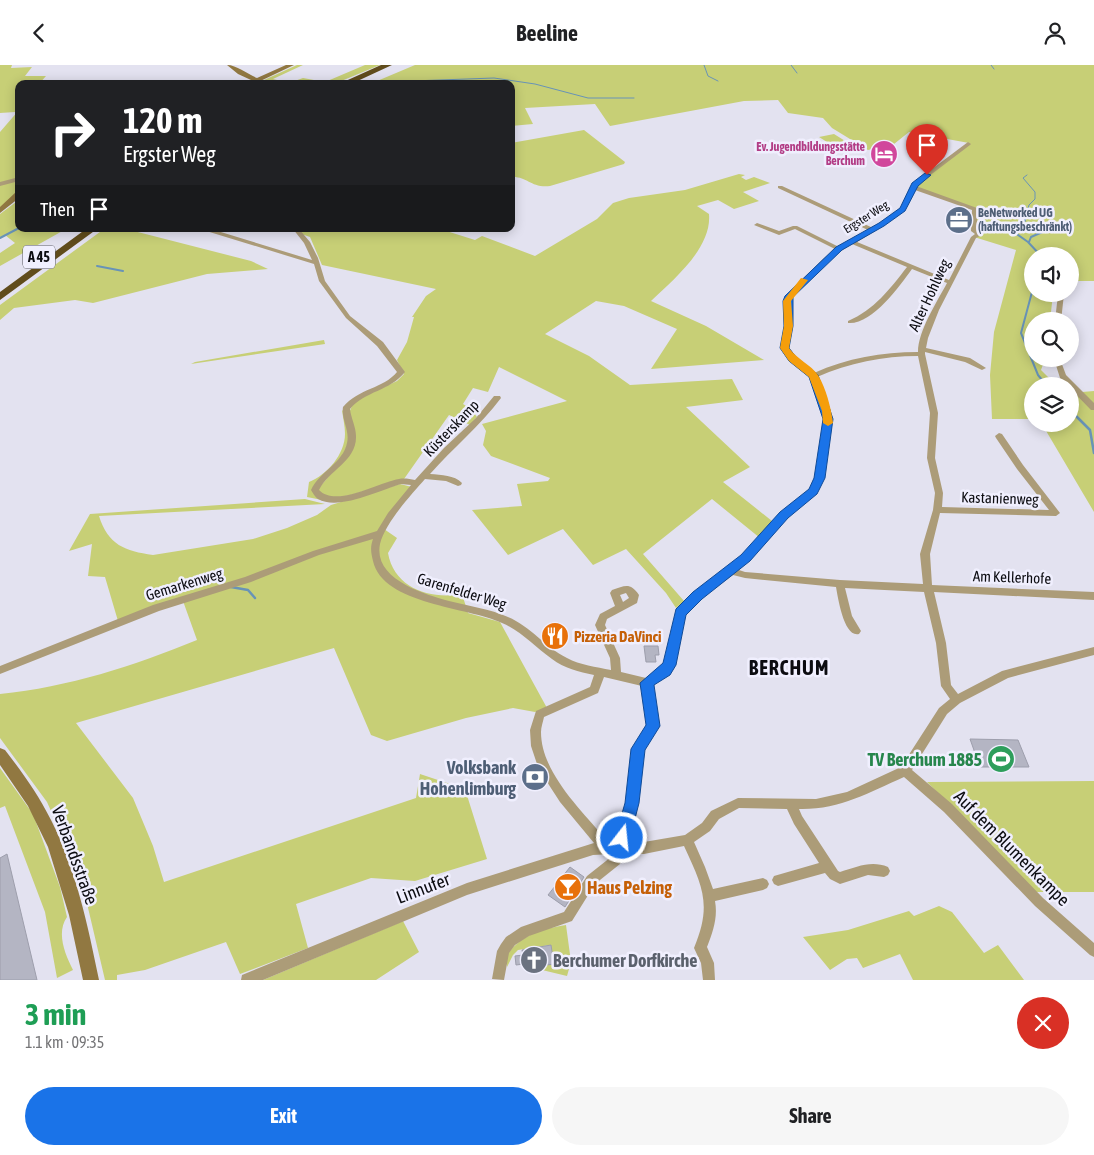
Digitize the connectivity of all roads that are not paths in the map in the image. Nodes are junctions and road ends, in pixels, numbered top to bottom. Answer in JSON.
{"nodes":[{"id":1,"x":230,"y":65,"type":"edge"},
{"id":2,"x":291,"y":65,"type":"edge"},
{"id":3,"x":388,"y":65,"type":"edge"},
{"id":4,"x":400,"y":65,"type":"edge"},
{"id":5,"x":256,"y":80,"type":"joint"},
{"id":6,"x":352,"y":80,"type":"edge"},
{"id":7,"x":364,"y":80,"type":"edge"},
{"id":8,"x":968,"y":144,"type":"dead end"},
{"id":9,"x":15,"y":180,"type":"edge"},
{"id":10,"x":0,"y":184,"type":"edge"},
{"id":11,"x":780,"y":187,"type":"dead end"},
{"id":12,"x":913,"y":187,"type":"junction"},
{"id":13,"x":15,"y":198,"type":"edge"},
{"id":14,"x":0,"y":211,"type":"edge"},
{"id":15,"x":757,"y":225,"type":"dead end"},
{"id":16,"x":873,"y":230,"type":"junction"},
{"id":17,"x":75,"y":232,"type":"edge"},
{"id":18,"x":88,"y":232,"type":"edge"},
{"id":19,"x":215,"y":232,"type":"edge"},
{"id":20,"x":299,"y":232,"type":"edge"},
{"id":21,"x":852,"y":242,"type":"junction"},
{"id":22,"x":839,"y":249,"type":"junction"},
{"id":23,"x":316,"y":263,"type":"junction"},
{"id":24,"x":912,"y":267,"type":"junction"},
{"id":25,"x":951,"y":283,"type":"junction"},
{"id":26,"x":0,"y":286,"type":"edge"},
{"id":27,"x":0,"y":297,"type":"edge"},
{"id":28,"x":850,"y":322,"type":"dead end"},
{"id":29,"x":921,"y":351,"type":"junction"},
{"id":30,"x":1060,"y":367,"type":"edge"},
{"id":31,"x":982,"y":369,"type":"dead end"},
{"id":32,"x":813,"y":375,"type":"junction"},
{"id":33,"x":497,"y":398,"type":"dead end"},
{"id":34,"x":1094,"y":408,"type":"edge"},
{"id":35,"x":999,"y":436,"type":"dead end"},
{"id":36,"x":424,"y":476,"type":"junction"},
{"id":37,"x":417,"y":483,"type":"junction"},
{"id":38,"x":458,"y":483,"type":"dead end"},
{"id":39,"x":937,"y":510,"type":"junction"},
{"id":40,"x":378,"y":534,"type":"junction"},
{"id":41,"x":732,"y":571,"type":"junction"},
{"id":42,"x":840,"y":584,"type":"junction"},
{"id":43,"x":928,"y":588,"type":"junction"},
{"id":44,"x":1094,"y":596,"type":"edge"},
{"id":45,"x":620,"y":606,"type":"dead end"},
{"id":46,"x":856,"y":631,"type":"dead end"},
{"id":47,"x":1094,"y":651,"type":"edge"},
{"id":48,"x":0,"y":670,"type":"edge"},
{"id":49,"x":600,"y":673,"type":"junction"},
{"id":50,"x":616,"y":676,"type":"junction"},
{"id":51,"x":647,"y":683,"type":"junction"},
{"id":52,"x":956,"y":700,"type":"junction"},
{"id":53,"x":538,"y":716,"type":"joint"},
{"id":54,"x":0,"y":754,"type":"edge"},
{"id":55,"x":905,"y":771,"type":"junction"},
{"id":56,"x":791,"y":804,"type":"junction"},
{"id":57,"x":687,"y":840,"type":"junction"},
{"id":58,"x":618,"y":848,"type":"junction"},
{"id":59,"x":600,"y":849,"type":"junction"},
{"id":60,"x":828,"y":867,"type":"junction"},
{"id":61,"x":884,"y":871,"type":"dead end"},
{"id":62,"x":778,"y":880,"type":"dead end"},
{"id":63,"x":763,"y":884,"type":"dead end"},
{"id":64,"x":711,"y":896,"type":"junction"},
{"id":65,"x":1094,"y":951,"type":"edge"},
{"id":66,"x":498,"y":979,"type":"edge"},
{"id":67,"x":92,"y":980,"type":"edge"},
{"id":68,"x":247,"y":980,"type":"edge"},
{"id":69,"x":709,"y":980,"type":"edge"}],
"edges":[{"from":1,"to":5,"type":"main road"},
{"from":2,"to":5,"type":"main road"},
{"from":3,"to":6,"type":"highway"},
{"from":4,"to":7,"type":"highway"},
{"from":8,"to":12,"type":"street","name":"Ergster Weg"},
{"from":9,"to":10,"type":"street"},
{"from":11,"to":16,"type":"street"},
{"from":12,"to":16,"type":"street","name":"Ergster Weg"},
{"from":12,"to":25,"type":"street","name":"Alter Hohlweg"},
{"from":13,"to":14,"type":"main road"},
{"from":15,"to":22,"type":"street","name":"Ergster Weg"},
{"from":16,"to":21,"type":"street","name":"Ergster Weg"},
{"from":17,"to":26,"type":"highway","number":"A 45"},
{"from":18,"to":27,"type":"highway","number":"A 45"},
{"from":19,"to":23,"type":"street"},
{"from":20,"to":23,"type":"street"},
{"from":21,"to":22,"type":"street","name":"Ergster Weg"},
{"from":21,"to":24,"type":"street"},
{"from":22,"to":32,"type":"street","name":"Ergster Weg"},
{"from":23,"to":37,"type":"street"},
{"from":24,"to":25,"type":"street"},
{"from":24,"to":28,"type":"street"},
{"from":25,"to":29,"type":"street","name":"Alter Hohlweg"},
{"from":29,"to":31,"type":"street"},
{"from":29,"to":32,"type":"street"},
{"from":29,"to":39,"type":"street","name":"Alter Hohlweg"},
{"from":30,"to":34,"type":"street"},
{"from":32,"to":41,"type":"street"},
{"from":33,"to":36,"type":"street","name":"Küsterskamp"},
{"from":35,"to":39,"type":"street","name":"Kastanienweg"},
{"from":36,"to":37,"type":"street","name":"Küsterskamp"},
{"from":36,"to":38,"type":"street","name":"Küsterskamp"},
{"from":37,"to":40,"type":"street"},
{"from":39,"to":43,"type":"street","name":"Alter Hohlweg"},
{"from":40,"to":48,"type":"street","name":"Gemarkenweg"},
{"from":40,"to":49,"type":"street","name":"Garenfelder Weg"},
{"from":41,"to":42,"type":"street","name":"Am Kellerhofe"},
{"from":41,"to":51,"type":"street"},
{"from":42,"to":43,"type":"street","name":"Am Kellerhofe"},
{"from":42,"to":46,"type":"street"},
{"from":43,"to":44,"type":"street","name":"Am Kellerhofe"},
{"from":43,"to":52,"type":"street","name":"Alter Hohlweg"},
{"from":45,"to":50,"type":"street"},
{"from":47,"to":52,"type":"street"},
{"from":49,"to":50,"type":"street","name":"Garenfelder Weg"},
{"from":49,"to":53,"type":"street"},
{"from":50,"to":51,"type":"street"},
{"from":51,"to":58,"type":"street"},
{"from":52,"to":55,"type":"street"},
{"from":53,"to":59,"type":"street"},
{"from":54,"to":67,"type":"main road","name":"Verbandsstraße"},
{"from":55,"to":56,"type":"street"},
{"from":55,"to":65,"type":"street","name":"Auf dem Blumenkampe"},
{"from":56,"to":57,"type":"street"},
{"from":56,"to":60,"type":"street"},
{"from":57,"to":58,"type":"street","name":"Linnufer"},
{"from":57,"to":64,"type":"street"},
{"from":58,"to":59,"type":"street","name":"Linnufer"},
{"from":58,"to":66,"type":"street"},
{"from":59,"to":68,"type":"street","name":"Linnufer"},
{"from":60,"to":61,"type":"street"},
{"from":60,"to":62,"type":"street"},
{"from":63,"to":64,"type":"street"},
{"from":64,"to":69,"type":"street"}]}
